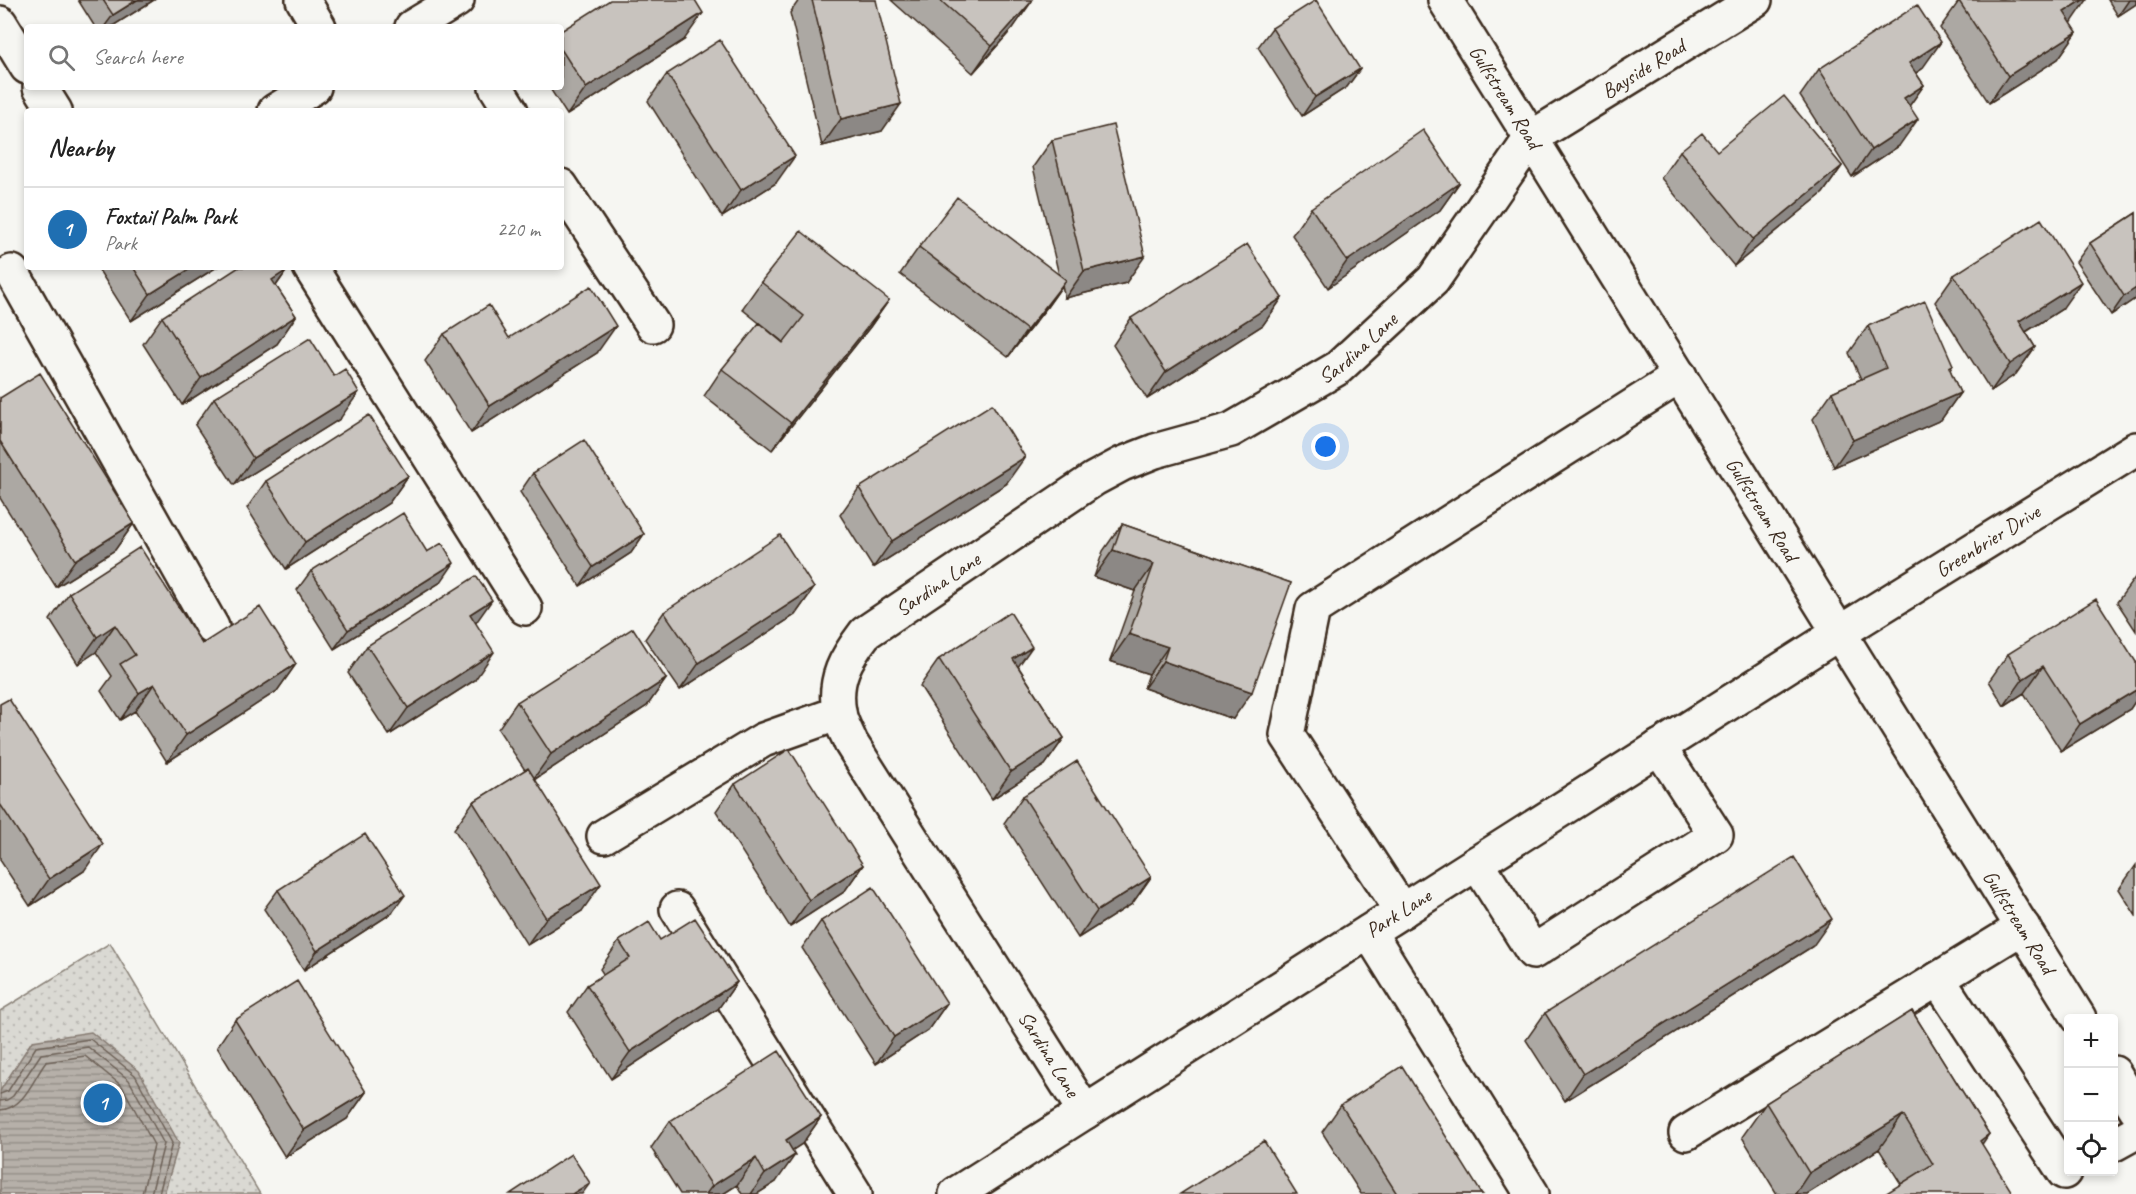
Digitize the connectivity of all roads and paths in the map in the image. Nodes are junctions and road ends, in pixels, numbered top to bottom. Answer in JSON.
{"nodes":[{"id":1,"x":303,"y":0,"type":"edge"},
{"id":2,"x":1445,"y":0,"type":"edge"},
{"id":3,"x":1755,"y":0,"type":"edge"},
{"id":4,"x":452,"y":12,"type":"edge"},
{"id":5,"x":0,"y":23,"type":"edge"},
{"id":6,"x":317,"y":24,"type":"edge"},
{"id":7,"x":420,"y":24,"type":"edge"},
{"id":8,"x":24,"y":61,"type":"edge"},
{"id":9,"x":42,"y":90,"type":"edge"},
{"id":10,"x":309,"y":90,"type":"edge"},
{"id":11,"x":497,"y":90,"type":"edge"},
{"id":12,"x":53,"y":108,"type":"edge"},
{"id":13,"x":280,"y":108,"type":"edge"},
{"id":14,"x":509,"y":108,"type":"edge"},
{"id":15,"x":1531,"y":138,"type":"junction"},
{"id":16,"x":564,"y":191,"type":"edge"},
{"id":17,"x":312,"y":270,"type":"edge"},
{"id":18,"x":13,"y":271,"type":"edge"},
{"id":19,"x":652,"y":325,"type":"dead end"},
{"id":20,"x":1680,"y":376,"type":"junction"},
{"id":21,"x":2136,"y":449,"type":"edge"},
{"id":22,"x":525,"y":608,"type":"dead end"},
{"id":23,"x":212,"y":627,"type":"dead end"},
{"id":24,"x":1839,"y":633,"type":"junction"},
{"id":25,"x":839,"y":713,"type":"junction"},
{"id":26,"x":1659,"y":747,"type":"junction"},
{"id":27,"x":604,"y":836,"type":"dead end"},
{"id":28,"x":1477,"y":863,"type":"junction"},
{"id":29,"x":677,"y":909,"type":"dead end"},
{"id":30,"x":1402,"y":910,"type":"junction"},
{"id":31,"x":2022,"y":927,"type":"junction"},
{"id":32,"x":1369,"y":932,"type":"junction"},
{"id":33,"x":1938,"y":979,"type":"junction"},
{"id":34,"x":2076,"y":1014,"type":"edge"},
{"id":35,"x":2118,"y":1080,"type":"edge"},
{"id":36,"x":2136,"y":1109,"type":"edge"},
{"id":37,"x":1085,"y":1112,"type":"junction"},
{"id":38,"x":2136,"y":1132,"type":"edge"},
{"id":39,"x":1686,"y":1133,"type":"dead end"},
{"id":40,"x":2118,"y":1142,"type":"edge"},
{"id":41,"x":2070,"y":1178,"type":"edge"},
{"id":42,"x":855,"y":1194,"type":"edge"},
{"id":43,"x":956,"y":1194,"type":"edge"},
{"id":44,"x":1532,"y":1194,"type":"edge"}],
"edges":[{"from":1,"to":6,"type":"street"},
{"from":2,"to":15,"type":"street","name":"Gulfstream Road"},
{"from":3,"to":15,"type":"street","name":"Bayside Road"},
{"from":4,"to":7,"type":"street"},
{"from":5,"to":8,"type":"street"},
{"from":9,"to":12,"type":"street"},
{"from":10,"to":13,"type":"street"},
{"from":11,"to":14,"type":"street"},
{"from":15,"to":20,"type":"street","name":"Gulfstream Road"},
{"from":15,"to":25,"type":"street","name":"Sardina Lane"},
{"from":16,"to":19,"type":"street"},
{"from":17,"to":22,"type":"street"},
{"from":18,"to":23,"type":"street"},
{"from":20,"to":24,"type":"street","name":"Gulfstream Road"},
{"from":20,"to":30,"type":"street"},
{"from":21,"to":24,"type":"street","name":"Greenbrier Drive"},
{"from":24,"to":26,"type":"street","name":"Park Lane"},
{"from":24,"to":31,"type":"street","name":"Gulfstream Road"},
{"from":25,"to":27,"type":"street"},
{"from":25,"to":37,"type":"street","name":"Sardina Lane"},
{"from":26,"to":28,"type":"street","name":"Park Lane"},
{"from":26,"to":28,"type":"street"},
{"from":28,"to":30,"type":"street","name":"Park Lane"},
{"from":29,"to":42,"type":"street"},
{"from":30,"to":32,"type":"street","name":"Park Lane"},
{"from":31,"to":33,"type":"street"},
{"from":31,"to":34,"type":"street","name":"Gulfstream Road"},
{"from":32,"to":37,"type":"street","name":"Park Lane"},
{"from":32,"to":44,"type":"street"},
{"from":33,"to":39,"type":"street"},
{"from":33,"to":41,"type":"street"},
{"from":35,"to":36,"type":"street"},
{"from":37,"to":43,"type":"street","name":"Park Lane"},
{"from":38,"to":40,"type":"street"}]}
